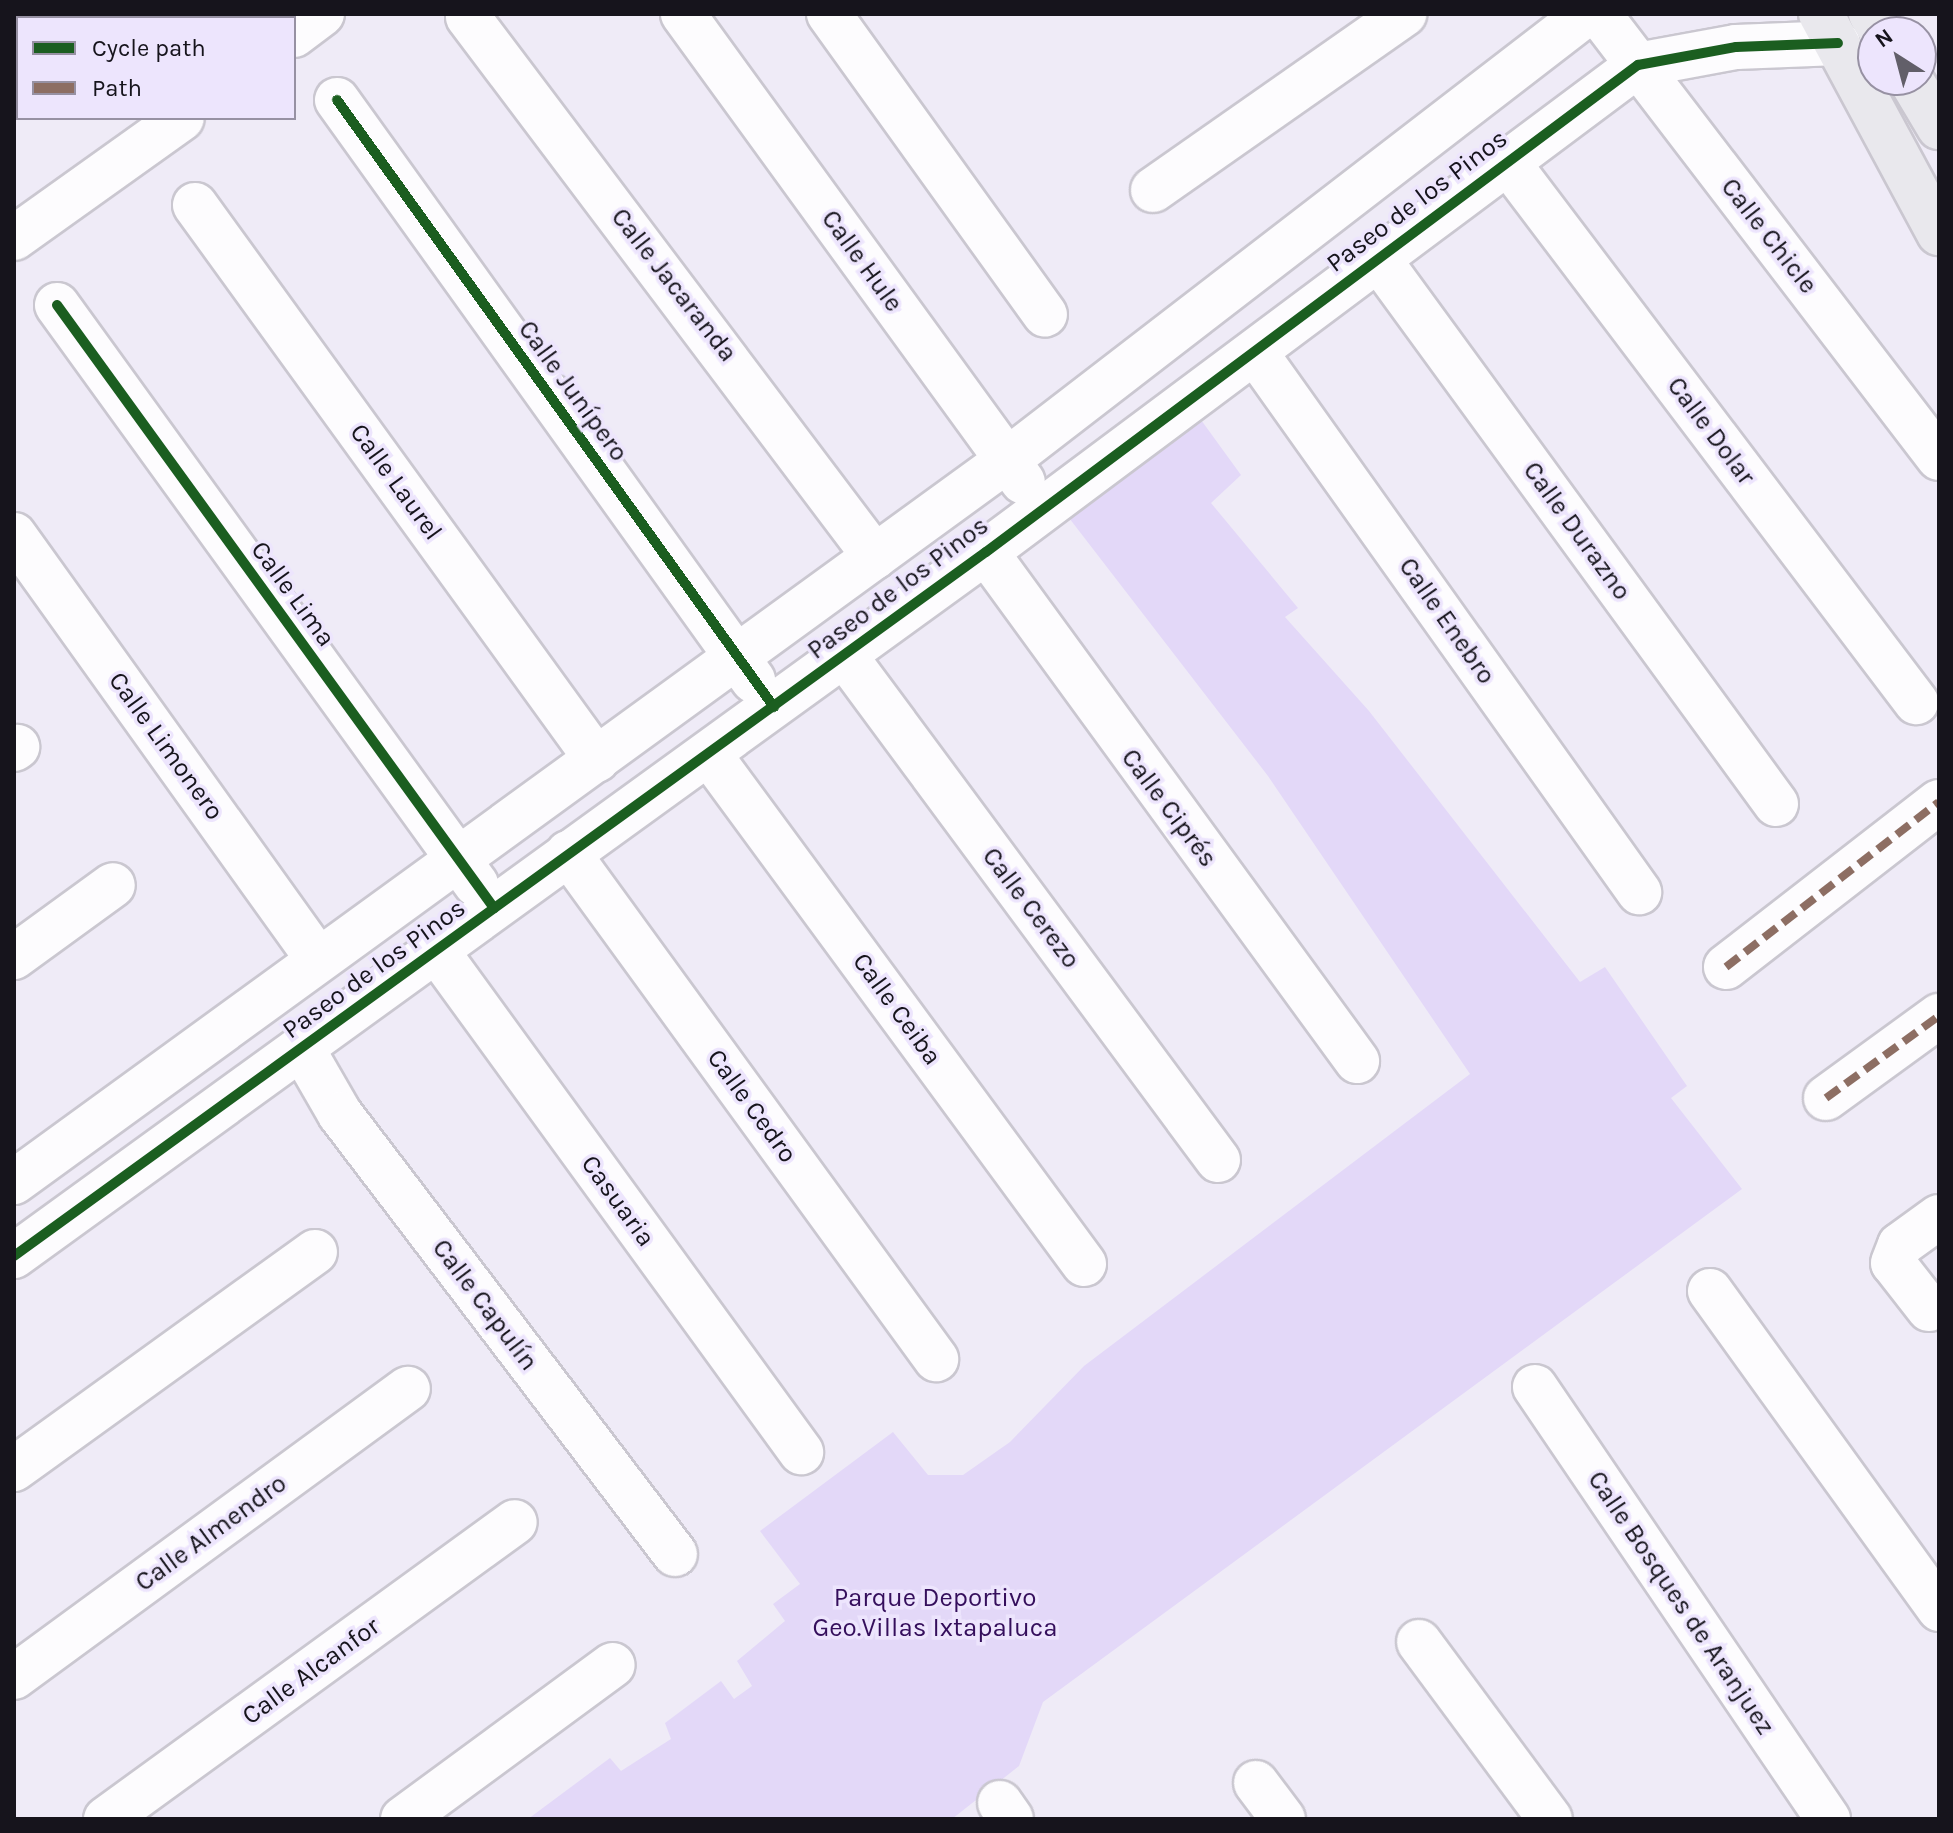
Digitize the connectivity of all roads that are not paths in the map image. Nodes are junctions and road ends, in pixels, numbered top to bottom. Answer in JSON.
{"nodes":[{"id":1,"x":322,"y":14,"type":"edge"},
{"id":2,"x":683,"y":14,"type":"edge"},
{"id":3,"x":829,"y":14,"type":"edge"},
{"id":4,"x":1404,"y":14,"type":"edge"},
{"id":5,"x":1586,"y":14,"type":"edge"},
{"id":6,"x":1599,"y":14,"type":"edge"},
{"id":7,"x":468,"y":17,"type":"dead end"},
{"id":8,"x":1830,"y":29,"type":"edge"},
{"id":9,"x":296,"y":34,"type":"edge"},
{"id":10,"x":1638,"y":65,"type":"junction"},
{"id":11,"x":1921,"y":96,"type":"edge"},
{"id":12,"x":337,"y":100,"type":"dead end"},
{"id":13,"x":1939,"y":127,"type":"edge"},
{"id":14,"x":165,"y":130,"type":"edge"},
{"id":15,"x":1506,"y":160,"type":"junction"},
{"id":16,"x":1153,"y":190,"type":"dead end"},
{"id":17,"x":195,"y":205,"type":"dead end"},
{"id":18,"x":1939,"y":233,"type":"edge"},
{"id":19,"x":14,"y":238,"type":"edge"},
{"id":20,"x":1377,"y":257,"type":"junction"},
{"id":21,"x":57,"y":305,"type":"dead end"},
{"id":22,"x":1045,"y":315,"type":"dead end"},
{"id":23,"x":1255,"y":352,"type":"junction"},
{"id":24,"x":1939,"y":458,"type":"edge"},
{"id":25,"x":1006,"y":461,"type":"junction"},
{"id":26,"x":1042,"y":506,"type":"junction"},
{"id":27,"x":14,"y":535,"type":"edge"},
{"id":28,"x":986,"y":552,"type":"junction"},
{"id":29,"x":875,"y":557,"type":"junction"},
{"id":30,"x":845,"y":656,"type":"junction"},
{"id":31,"x":737,"y":657,"type":"junction"},
{"id":32,"x":1916,"y":702,"type":"dead end"},
{"id":33,"x":774,"y":707,"type":"junction"},
{"id":34,"x":709,"y":754,"type":"junction"},
{"id":35,"x":597,"y":760,"type":"junction"},
{"id":36,"x":1939,"y":802,"type":"edge"},
{"id":37,"x":1776,"y":804,"type":"dead end"},
{"id":38,"x":568,"y":853,"type":"junction"},
{"id":39,"x":459,"y":859,"type":"junction"},
{"id":40,"x":113,"y":885,"type":"dead end"},
{"id":41,"x":1639,"y":892,"type":"dead end"},
{"id":42,"x":494,"y":908,"type":"junction"},
{"id":43,"x":436,"y":950,"type":"junction"},
{"id":44,"x":14,"y":957,"type":"edge"},
{"id":45,"x":317,"y":958,"type":"junction"},
{"id":46,"x":1726,"y":967,"type":"dead end"},
{"id":47,"x":1939,"y":1016,"type":"edge"},
{"id":48,"x":303,"y":1050,"type":"junction"},
{"id":49,"x":1357,"y":1061,"type":"dead end"},
{"id":50,"x":1826,"y":1098,"type":"dead end"},
{"id":51,"x":1218,"y":1160,"type":"dead end"},
{"id":52,"x":14,"y":1182,"type":"edge"},
{"id":53,"x":1939,"y":1217,"type":"edge"},
{"id":54,"x":315,"y":1252,"type":"dead end"},
{"id":55,"x":14,"y":1256,"type":"edge"},
{"id":56,"x":1084,"y":1264,"type":"dead end"},
{"id":57,"x":1710,"y":1291,"type":"dead end"},
{"id":58,"x":1929,"y":1309,"type":"dead end"},
{"id":59,"x":936,"y":1359,"type":"dead end"},
{"id":60,"x":1535,"y":1387,"type":"dead end"},
{"id":61,"x":408,"y":1389,"type":"dead end"},
{"id":62,"x":801,"y":1452,"type":"dead end"},
{"id":63,"x":14,"y":1469,"type":"edge"},
{"id":64,"x":515,"y":1522,"type":"dead end"},
{"id":65,"x":675,"y":1554,"type":"dead end"},
{"id":66,"x":1939,"y":1609,"type":"edge"},
{"id":67,"x":1419,"y":1642,"type":"dead end"},
{"id":68,"x":613,"y":1665,"type":"dead end"},
{"id":69,"x":14,"y":1677,"type":"edge"},
{"id":70,"x":1256,"y":1783,"type":"dead end"},
{"id":71,"x":106,"y":1819,"type":"edge"},
{"id":72,"x":403,"y":1819,"type":"edge"},
{"id":73,"x":1283,"y":1819,"type":"edge"},
{"id":74,"x":1550,"y":1819,"type":"edge"},
{"id":75,"x":1828,"y":1819,"type":"edge"}],
"edges":[{"from":1,"to":9,"type":"street"},
{"from":2,"to":25,"type":"street","name":"Calle Hule"},
{"from":3,"to":22,"type":"street"},
{"from":4,"to":16,"type":"street"},
{"from":5,"to":25,"type":"street","name":"Paseo de los Pinos"},
{"from":6,"to":10,"type":"street","name":"Calle Chicle"},
{"from":7,"to":29,"type":"street","name":"Calle Jacaranda"},
{"from":8,"to":10,"type":"street","name":"Paseo de los Pinos"},
{"from":8,"to":18,"type":"main road"},
{"from":10,"to":15,"type":"street","name":"Paseo de los Pinos"},
{"from":10,"to":24,"type":"street","name":"Calle Chicle"},
{"from":11,"to":13,"type":"main road"},
{"from":12,"to":31,"type":"street","name":"Calle Junípero"},
{"from":14,"to":19,"type":"street"},
{"from":15,"to":20,"type":"street","name":"Paseo de los Pinos"},
{"from":15,"to":32,"type":"street","name":"Calle Dolar"},
{"from":17,"to":35,"type":"street","name":"Calle Laurel"},
{"from":20,"to":23,"type":"street","name":"Paseo de los Pinos"},
{"from":20,"to":37,"type":"street","name":"Calle Durazno"},
{"from":21,"to":39,"type":"street","name":"Calle Lima"},
{"from":23,"to":26,"type":"street","name":"Paseo de los Pinos"},
{"from":23,"to":41,"type":"street","name":"Calle Enebro"},
{"from":25,"to":26,"type":"street","name":"Calle Hule"},
{"from":25,"to":29,"type":"street","name":"Paseo de los Pinos"},
{"from":26,"to":28,"type":"street","name":"Paseo de los Pinos"},
{"from":27,"to":45,"type":"street","name":"Calle Limonero"},
{"from":28,"to":30,"type":"street","name":"Paseo de los Pinos"},
{"from":28,"to":49,"type":"street","name":"Calle Ciprés"},
{"from":29,"to":31,"type":"street","name":"Paseo de los Pinos"},
{"from":30,"to":33,"type":"street","name":"Paseo de los Pinos"},
{"from":30,"to":51,"type":"street","name":"Calle Cerezo"},
{"from":31,"to":33,"type":"street","name":"Calle Junípero"},
{"from":31,"to":35,"type":"street","name":"Paseo de los Pinos"},
{"from":33,"to":34,"type":"street","name":"Paseo de los Pinos"},
{"from":34,"to":38,"type":"street","name":"Paseo de los Pinos"},
{"from":34,"to":56,"type":"street","name":"Calle Ceiba"},
{"from":35,"to":39,"type":"street","name":"Paseo de los Pinos"},
{"from":36,"to":46,"type":"street"},
{"from":38,"to":42,"type":"street","name":"Paseo de los Pinos"},
{"from":38,"to":59,"type":"street","name":"Calle Cedro"},
{"from":39,"to":42,"type":"street","name":"Calle Lima"},
{"from":39,"to":45,"type":"street","name":"Paseo de los Pinos"},
{"from":40,"to":44,"type":"street"},
{"from":42,"to":43,"type":"street","name":"Paseo de los Pinos"},
{"from":43,"to":48,"type":"street","name":"Paseo de los Pinos"},
{"from":43,"to":62,"type":"street","name":"Casuaria"},
{"from":45,"to":52,"type":"street","name":"Paseo de los Pinos"},
{"from":47,"to":50,"type":"street"},
{"from":48,"to":55,"type":"street","name":"Paseo de los Pinos"},
{"from":48,"to":65,"type":"street","name":"Calle Capulín"},
{"from":53,"to":58,"type":"street"},
{"from":54,"to":63,"type":"street"},
{"from":57,"to":66,"type":"street"},
{"from":60,"to":75,"type":"street","name":"Calle Bosques de Aranjuez"},
{"from":61,"to":69,"type":"street","name":"Calle Almendro"},
{"from":64,"to":71,"type":"street","name":"Calle Alcanfor"},
{"from":67,"to":74,"type":"street"},
{"from":68,"to":72,"type":"street"},
{"from":70,"to":73,"type":"street"}]}
